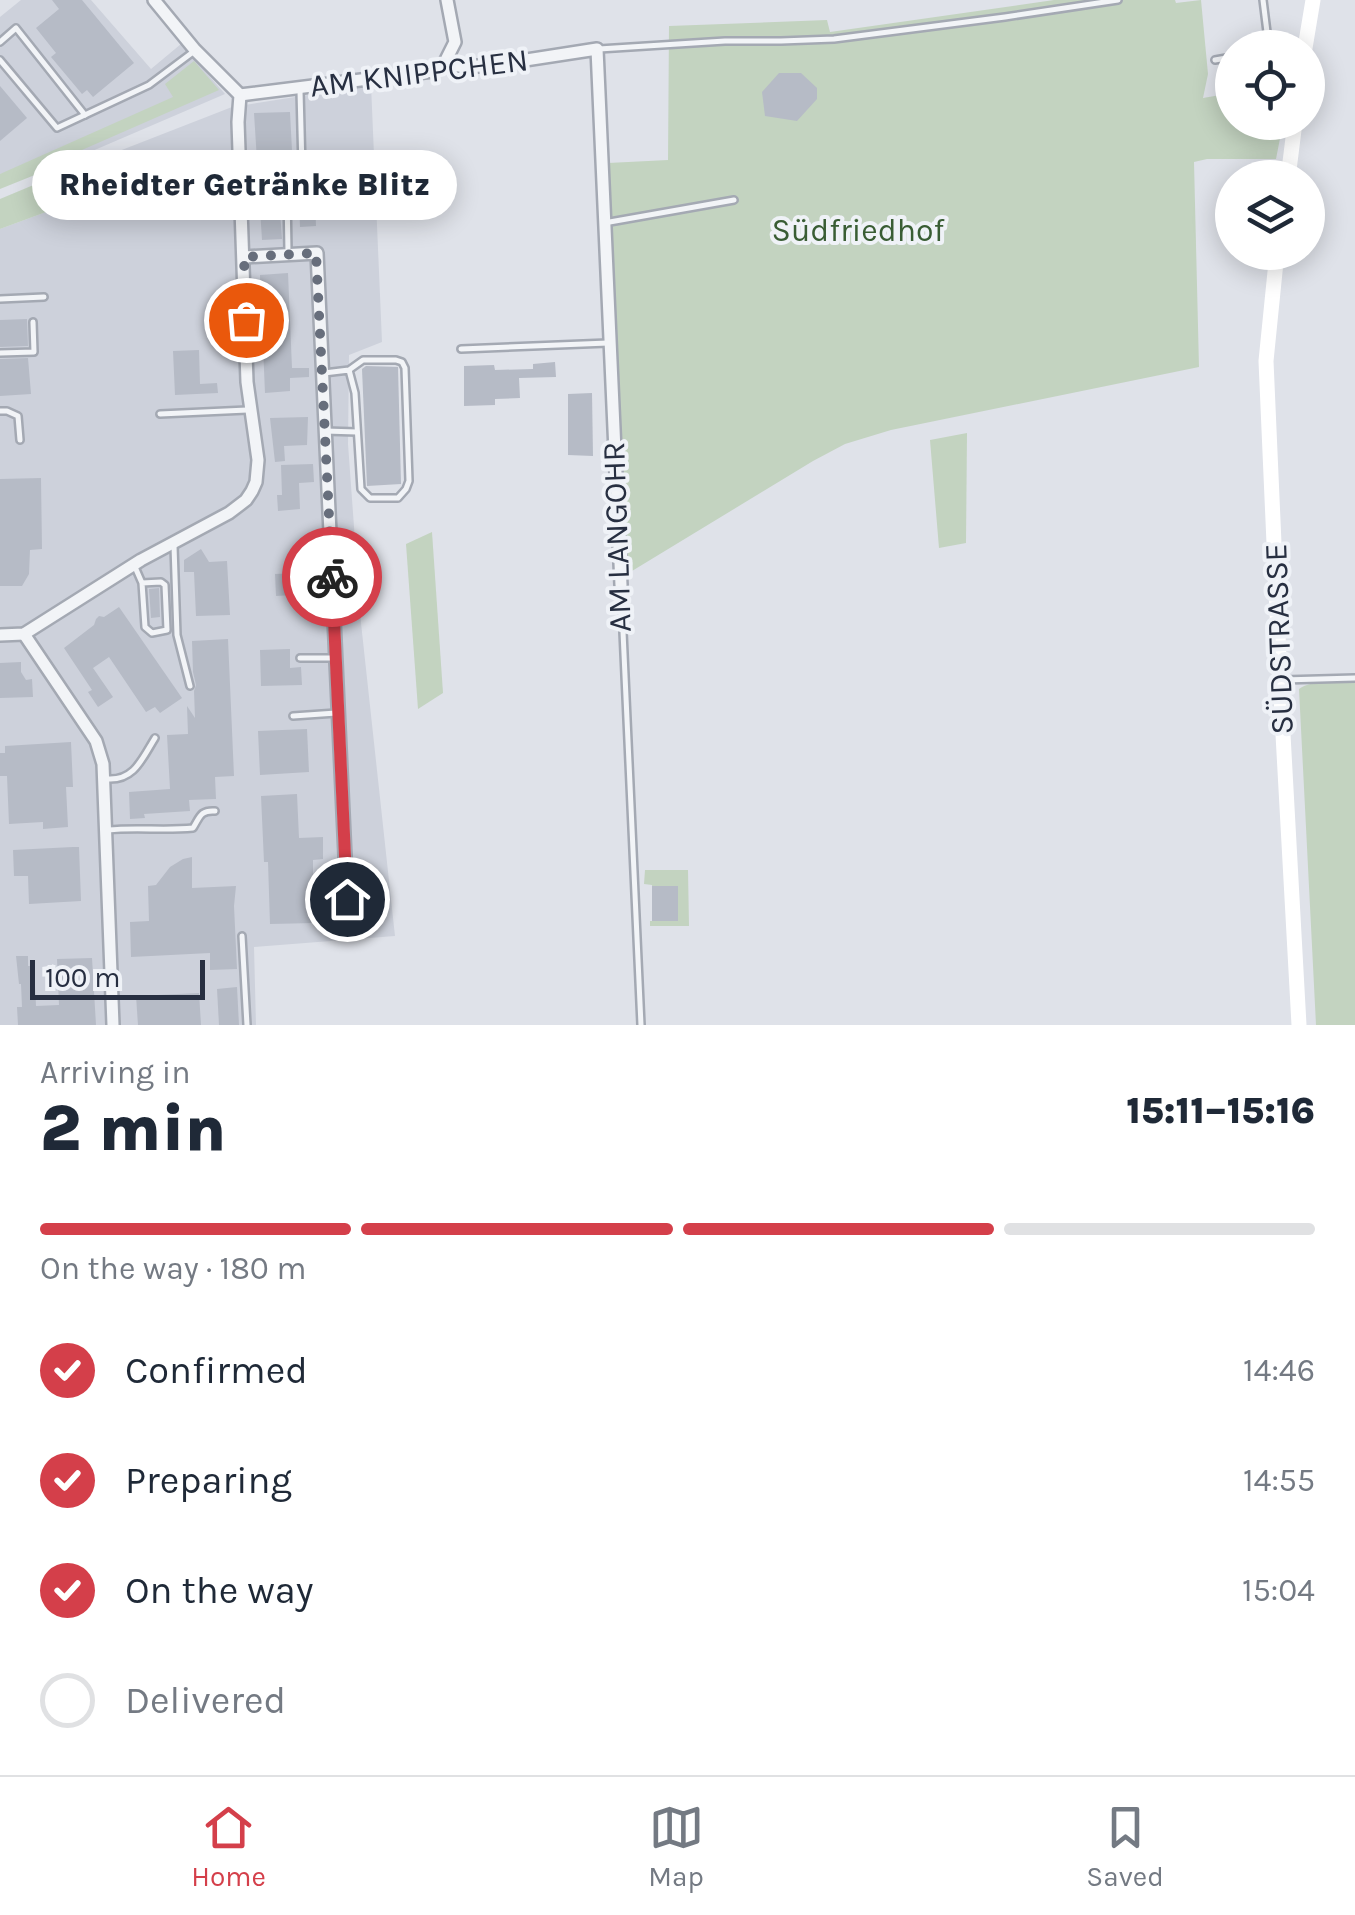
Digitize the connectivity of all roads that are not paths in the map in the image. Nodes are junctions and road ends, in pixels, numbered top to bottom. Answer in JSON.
{"nodes":[{"id":1,"x":154,"y":0,"type":"edge"},
{"id":2,"x":447,"y":0,"type":"edge"},
{"id":3,"x":1118,"y":0,"type":"edge"},
{"id":4,"x":1263,"y":0,"type":"edge"},
{"id":5,"x":1313,"y":0,"type":"edge"},
{"id":6,"x":1267,"y":30,"type":"edge"},
{"id":7,"x":1309,"y":30,"type":"edge"},
{"id":8,"x":0,"y":42,"type":"edge"},
{"id":9,"x":597,"y":49,"type":"junction"},
{"id":10,"x":195,"y":50,"type":"junction"},
{"id":11,"x":0,"y":60,"type":"edge"},
{"id":12,"x":444,"y":64,"type":"junction"},
{"id":13,"x":300,"y":88,"type":"junction"},
{"id":14,"x":240,"y":95,"type":"junction"},
{"id":15,"x":85,"y":116,"type":"junction"},
{"id":16,"x":302,"y":168,"type":"dead end"},
{"id":17,"x":287,"y":194,"type":"dead end"},
{"id":18,"x":734,"y":200,"type":"dead end"},
{"id":19,"x":604,"y":223,"type":"junction"},
{"id":20,"x":288,"y":255,"type":"junction"},
{"id":21,"x":244,"y":257,"type":"junction"},
{"id":22,"x":1275,"y":270,"type":"edge"},
{"id":23,"x":44,"y":296,"type":"dead end"},
{"id":24,"x":0,"y":298,"type":"edge"},
{"id":25,"x":34,"y":322,"type":"dead end"},
{"id":26,"x":608,"y":344,"type":"junction"},
{"id":27,"x":461,"y":349,"type":"dead end"},
{"id":28,"x":0,"y":353,"type":"edge"},
{"id":29,"x":349,"y":370,"type":"junction"},
{"id":30,"x":322,"y":374,"type":"junction"},
{"id":31,"x":250,"y":410,"type":"junction"},
{"id":32,"x":0,"y":411,"type":"edge"},
{"id":33,"x":160,"y":414,"type":"dead end"},
{"id":34,"x":324,"y":432,"type":"junction"},
{"id":35,"x":357,"y":432,"type":"junction"},
{"id":36,"x":20,"y":440,"type":"dead end"},
{"id":37,"x":174,"y":542,"type":"junction"},
{"id":38,"x":134,"y":564,"type":"junction"},
{"id":39,"x":142,"y":583,"type":"junction"},
{"id":40,"x":620,"y":585,"type":"joint"},
{"id":41,"x":24,"y":634,"type":"junction"},
{"id":42,"x":0,"y":635,"type":"edge"},
{"id":43,"x":300,"y":658,"type":"dead end"},
{"id":44,"x":336,"y":658,"type":"junction"},
{"id":45,"x":1355,"y":678,"type":"edge"},
{"id":46,"x":1280,"y":680,"type":"junction"},
{"id":47,"x":190,"y":686,"type":"dead end"},
{"id":48,"x":339,"y":713,"type":"junction"},
{"id":49,"x":294,"y":716,"type":"dead end"},
{"id":50,"x":154,"y":738,"type":"dead end"},
{"id":51,"x":104,"y":779,"type":"junction"},
{"id":52,"x":215,"y":811,"type":"dead end"},
{"id":53,"x":106,"y":830,"type":"junction"},
{"id":54,"x":356,"y":923,"type":"dead end"},
{"id":55,"x":242,"y":936,"type":"dead end"},
{"id":56,"x":113,"y":1025,"type":"edge"},
{"id":57,"x":248,"y":1025,"type":"edge"},
{"id":58,"x":641,"y":1025,"type":"edge"},
{"id":59,"x":1299,"y":1025,"type":"edge"}],
"edges":[{"from":1,"to":10,"type":"street"},
{"from":2,"to":12,"type":"street"},
{"from":3,"to":9,"type":"lane"},
{"from":4,"to":6,"type":"lane"},
{"from":5,"to":7,"type":"street"},
{"from":8,"to":15,"type":"lane"},
{"from":9,"to":12,"type":"street","name":"AM KNIPPCHEN"},
{"from":9,"to":19,"type":"street","name":"AM LANGOHR"},
{"from":10,"to":14,"type":"street"},
{"from":10,"to":15,"type":"lane"},
{"from":11,"to":15,"type":"lane"},
{"from":12,"to":13,"type":"street","name":"AM KNIPPCHEN"},
{"from":13,"to":14,"type":"street","name":"AM KNIPPCHEN"},
{"from":13,"to":16,"type":"lane"},
{"from":14,"to":21,"type":"street"},
{"from":17,"to":20,"type":"lane"},
{"from":18,"to":19,"type":"lane"},
{"from":19,"to":26,"type":"street","name":"AM LANGOHR"},
{"from":20,"to":21,"type":"street"},
{"from":20,"to":30,"type":"street"},
{"from":21,"to":31,"type":"street"},
{"from":22,"to":46,"type":"street","name":"SÜDSTRASSE"},
{"from":23,"to":24,"type":"lane"},
{"from":25,"to":28,"type":"lane"},
{"from":26,"to":27,"type":"lane"},
{"from":26,"to":40,"type":"street","name":"AM LANGOHR"},
{"from":29,"to":30,"type":"lane"},
{"from":29,"to":35,"type":"lane"},
{"from":29,"to":35,"type":"lane"},
{"from":30,"to":34,"type":"street"},
{"from":31,"to":33,"type":"lane"},
{"from":31,"to":37,"type":"street"},
{"from":32,"to":36,"type":"lane"},
{"from":34,"to":35,"type":"lane"},
{"from":34,"to":44,"type":"street"},
{"from":37,"to":38,"type":"street"},
{"from":37,"to":47,"type":"lane"},
{"from":38,"to":39,"type":"lane"},
{"from":38,"to":41,"type":"street"},
{"from":39,"to":39,"type":"lane"},
{"from":40,"to":58,"type":"lane","name":"AM LANGOHR"},
{"from":41,"to":42,"type":"street"},
{"from":41,"to":51,"type":"street"},
{"from":43,"to":44,"type":"lane"},
{"from":44,"to":48,"type":"street"},
{"from":45,"to":46,"type":"lane"},
{"from":46,"to":59,"type":"street","name":"SÜDSTRASSE"},
{"from":48,"to":49,"type":"lane"},
{"from":48,"to":54,"type":"street"},
{"from":50,"to":51,"type":"lane"},
{"from":51,"to":53,"type":"street"},
{"from":52,"to":53,"type":"lane"},
{"from":53,"to":56,"type":"street"},
{"from":55,"to":57,"type":"lane"}]}
